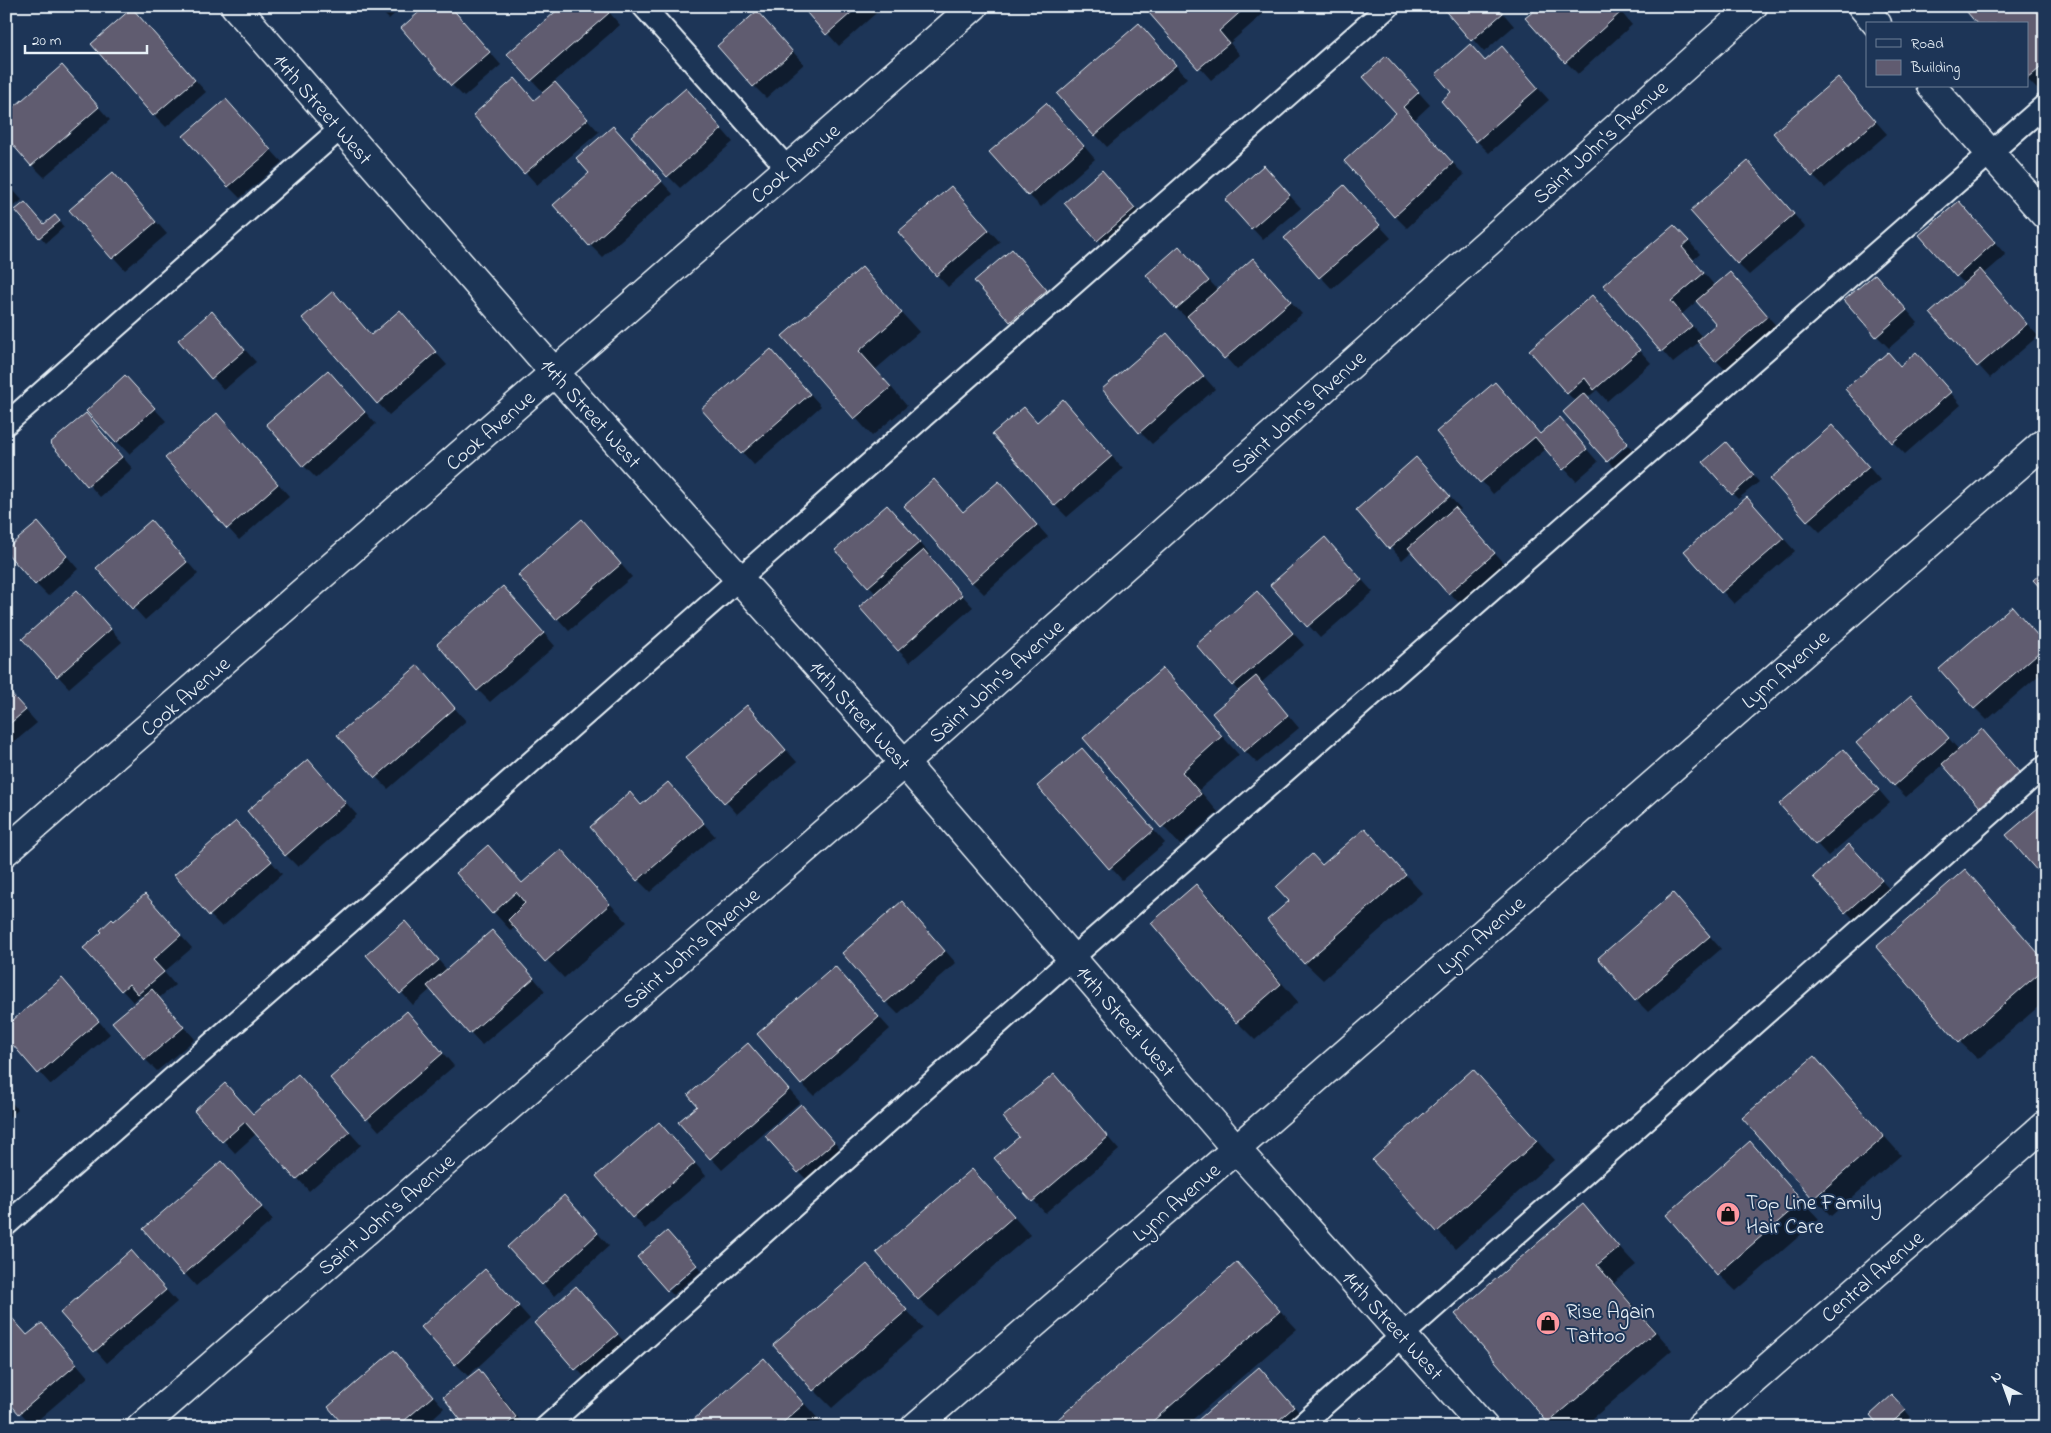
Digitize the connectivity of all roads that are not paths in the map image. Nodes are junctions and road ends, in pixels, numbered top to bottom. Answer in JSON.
{"nodes":[{"id":1,"x":234,"y":6,"type":"edge"},
{"id":2,"x":643,"y":6,"type":"edge"},
{"id":3,"x":974,"y":6,"type":"edge"},
{"id":4,"x":1389,"y":6,"type":"edge"},
{"id":5,"x":1753,"y":6,"type":"edge"},
{"id":6,"x":1862,"y":6,"type":"edge"},
{"id":7,"x":1875,"y":22,"type":"edge"},
{"id":8,"x":1933,"y":88,"type":"edge"},
{"id":9,"x":2045,"y":105,"type":"edge"},
{"id":10,"x":340,"y":129,"type":"junction"},
{"id":11,"x":1989,"y":154,"type":"junction"},
{"id":12,"x":788,"y":169,"type":"junction"},
{"id":13,"x":2045,"y":215,"type":"edge"},
{"id":14,"x":555,"y":374,"type":"junction"},
{"id":15,"x":6,"y":424,"type":"edge"},
{"id":16,"x":2045,"y":442,"type":"edge"},
{"id":17,"x":738,"y":579,"type":"junction"},
{"id":18,"x":904,"y":764,"type":"junction"},
{"id":19,"x":2045,"y":766,"type":"edge"},
{"id":20,"x":6,"y":852,"type":"edge"},
{"id":21,"x":1071,"y":959,"type":"junction"},
{"id":22,"x":2045,"y":1125,"type":"edge"},
{"id":23,"x":1236,"y":1149,"type":"junction"},
{"id":24,"x":6,"y":1224,"type":"edge"},
{"id":25,"x":1402,"y":1336,"type":"junction"},
{"id":26,"x":141,"y":1427,"type":"edge"},
{"id":27,"x":546,"y":1427,"type":"edge"},
{"id":28,"x":915,"y":1427,"type":"edge"},
{"id":29,"x":1299,"y":1427,"type":"edge"},
{"id":30,"x":1484,"y":1427,"type":"edge"},
{"id":31,"x":1700,"y":1427,"type":"edge"}],
"edges":[{"from":1,"to":10,"type":"street","name":"14th Street West"},
{"from":2,"to":12,"type":"lane"},
{"from":3,"to":12,"type":"street","name":"Cook Avenue"},
{"from":4,"to":17,"type":"lane"},
{"from":5,"to":18,"type":"street","name":"Saint John's Avenue"},
{"from":6,"to":7,"type":"street"},
{"from":8,"to":11,"type":"street"},
{"from":9,"to":11,"type":"lane"},
{"from":10,"to":14,"type":"street","name":"14th Street West"},
{"from":10,"to":15,"type":"lane"},
{"from":11,"to":13,"type":"street"},
{"from":11,"to":21,"type":"lane"},
{"from":12,"to":14,"type":"street","name":"Cook Avenue"},
{"from":14,"to":17,"type":"street","name":"14th Street West"},
{"from":14,"to":20,"type":"street","name":"Cook Avenue"},
{"from":16,"to":23,"type":"street","name":"Lynn Avenue"},
{"from":17,"to":18,"type":"street","name":"14th Street West"},
{"from":17,"to":24,"type":"lane"},
{"from":18,"to":21,"type":"street","name":"14th Street West"},
{"from":18,"to":26,"type":"street","name":"Saint John's Avenue"},
{"from":19,"to":25,"type":"lane"},
{"from":21,"to":23,"type":"street","name":"14th Street West"},
{"from":21,"to":27,"type":"lane"},
{"from":22,"to":31,"type":"street","name":"Central Avenue"},
{"from":23,"to":25,"type":"street","name":"14th Street West"},
{"from":23,"to":28,"type":"street","name":"Lynn Avenue"},
{"from":25,"to":29,"type":"lane"},
{"from":25,"to":30,"type":"street","name":"14th Street West"}]}
